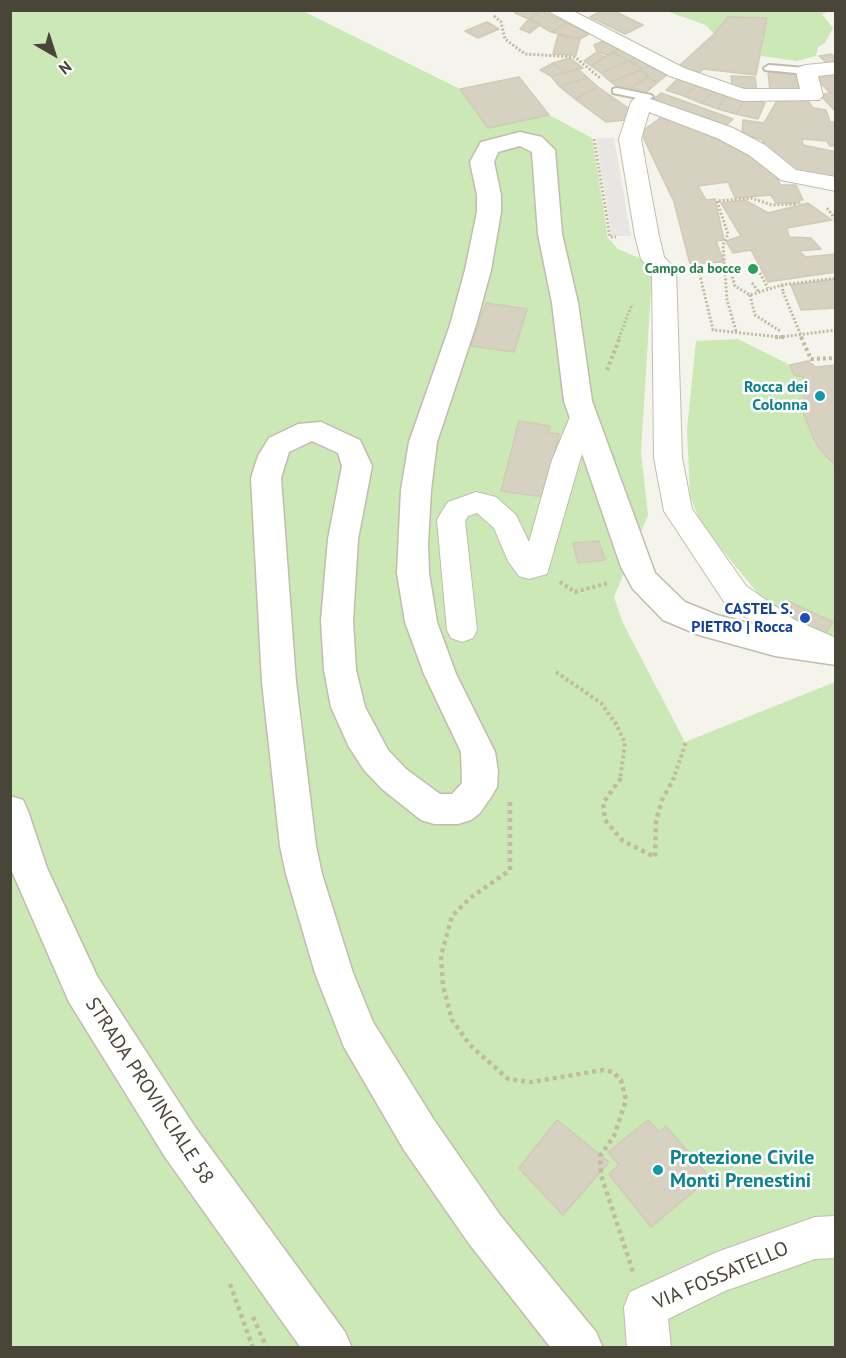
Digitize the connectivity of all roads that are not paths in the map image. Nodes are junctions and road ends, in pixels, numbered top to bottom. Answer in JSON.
{"nodes":[{"id":1,"x":555,"y":10,"type":"edge"},
{"id":2,"x":769,"y":68,"type":"dead end"},
{"id":3,"x":836,"y":68,"type":"edge"},
{"id":4,"x":806,"y":71,"type":"junction"},
{"id":5,"x":677,"y":72,"type":"junction"},
{"id":6,"x":617,"y":91,"type":"dead end"},
{"id":7,"x":645,"y":100,"type":"junction"},
{"id":8,"x":836,"y":184,"type":"edge"},
{"id":9,"x":583,"y":417,"type":"junction"},
{"id":10,"x":462,"y":630,"type":"dead end"},
{"id":11,"x":835,"y":652,"type":"edge"},
{"id":12,"x":10,"y":811,"type":"edge"},
{"id":13,"x":836,"y":1237,"type":"edge"},
{"id":14,"x":329,"y":1347,"type":"edge"},
{"id":15,"x":580,"y":1347,"type":"edge"},
{"id":16,"x":649,"y":1347,"type":"edge"}],
"edges":[{"from":1,"to":5,"type":"street"},
{"from":2,"to":4,"type":"lane"},
{"from":3,"to":4,"type":"street"},
{"from":4,"to":5,"type":"street"},
{"from":5,"to":7,"type":"street"},
{"from":6,"to":7,"type":"lane"},
{"from":7,"to":8,"type":"street"},
{"from":7,"to":11,"type":"street"},
{"from":9,"to":10,"type":"street"},
{"from":9,"to":11,"type":"street"},
{"from":9,"to":15,"type":"street"},
{"from":12,"to":14,"type":"street","name":"STRADA PROVINCIALE 58"},
{"from":13,"to":16,"type":"street","name":"VIA FOSSATELLO"}]}
